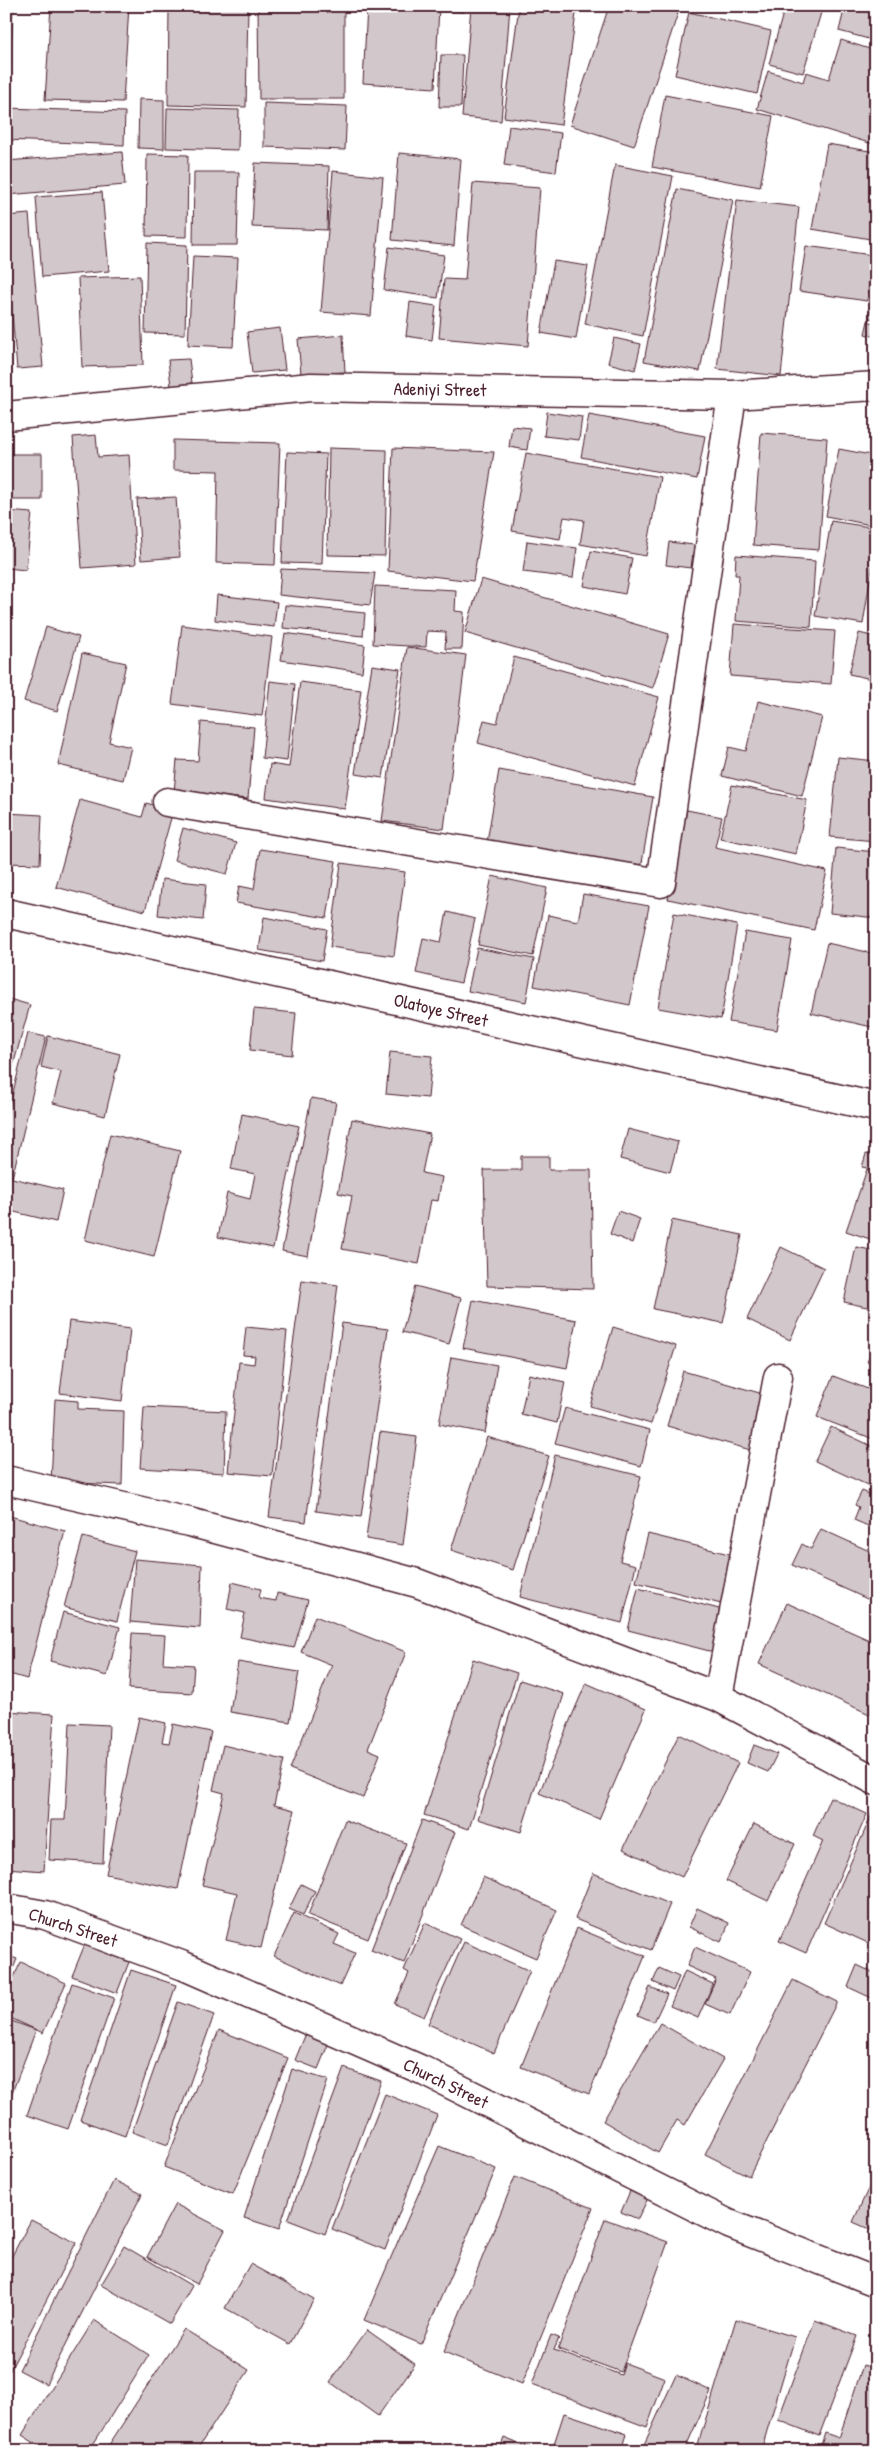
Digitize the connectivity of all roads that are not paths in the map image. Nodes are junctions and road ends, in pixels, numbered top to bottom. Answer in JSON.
{"nodes":[{"id":1,"x":876,"y":386,"type":"edge"},
{"id":2,"x":732,"y":395,"type":"junction"},
{"id":3,"x":6,"y":416,"type":"edge"},
{"id":4,"x":168,"y":802,"type":"dead end"},
{"id":5,"x":6,"y":913,"type":"edge"},
{"id":6,"x":876,"y":1108,"type":"edge"},
{"id":7,"x":778,"y":1377,"type":"dead end"},
{"id":8,"x":6,"y":1480,"type":"edge"},
{"id":9,"x":718,"y":1697,"type":"junction"},
{"id":10,"x":876,"y":1781,"type":"edge"},
{"id":11,"x":6,"y":1908,"type":"edge"},
{"id":12,"x":876,"y":2282,"type":"edge"}],
"edges":[{"from":1,"to":2,"type":"street","name":"Adeniyi Street"},
{"from":2,"to":3,"type":"street","name":"Adeniyi Street"},
{"from":2,"to":4,"type":"street"},
{"from":5,"to":6,"type":"street","name":"Olatoye Street"},
{"from":7,"to":9,"type":"street"},
{"from":8,"to":9,"type":"street"},
{"from":9,"to":10,"type":"street"},
{"from":11,"to":12,"type":"street","name":"Church Street"}]}
